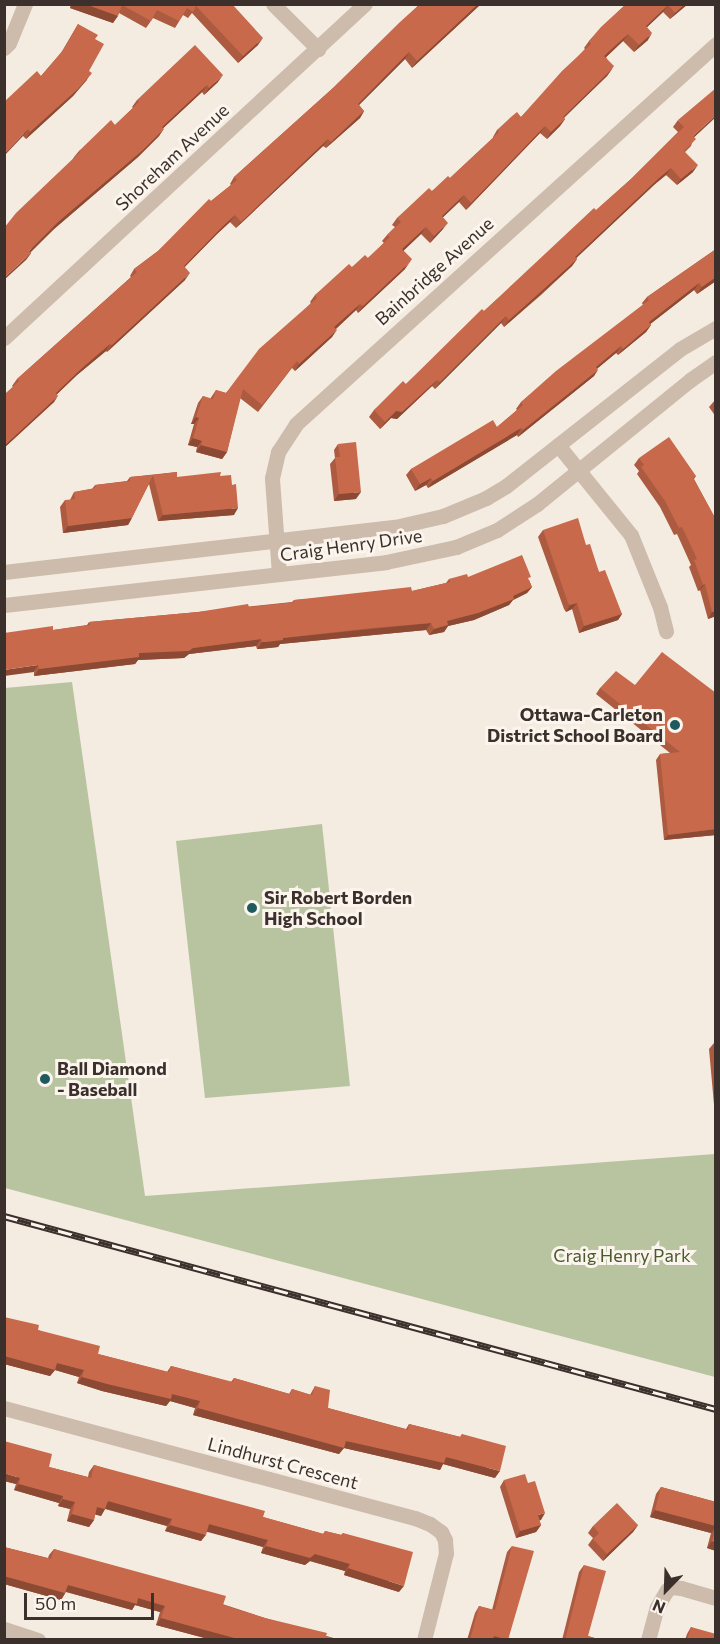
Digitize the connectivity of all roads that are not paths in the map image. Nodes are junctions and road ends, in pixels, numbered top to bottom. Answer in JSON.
{"nodes":[{"id":1,"x":25,"y":4,"type":"edge"},
{"id":2,"x":273,"y":4,"type":"edge"},
{"id":3,"x":365,"y":4,"type":"edge"},
{"id":4,"x":716,"y":44,"type":"edge"},
{"id":5,"x":4,"y":48,"type":"edge"},
{"id":6,"x":318,"y":49,"type":"junction"},
{"id":7,"x":716,"y":328,"type":"edge"},
{"id":8,"x":4,"y":338,"type":"edge"},
{"id":9,"x":716,"y":362,"type":"edge"},
{"id":10,"x":558,"y":445,"type":"junction"},
{"id":11,"x":578,"y":469,"type":"junction"},
{"id":12,"x":277,"y":541,"type":"junction"},
{"id":13,"x":4,"y":572,"type":"edge"},
{"id":14,"x":279,"y":574,"type":"junction"},
{"id":15,"x":4,"y":605,"type":"edge"},
{"id":16,"x":666,"y":631,"type":"dead end"},
{"id":17,"x":4,"y":1408,"type":"edge"},
{"id":18,"x":716,"y":1598,"type":"edge"},
{"id":19,"x":4,"y":1629,"type":"edge"},
{"id":20,"x":38,"y":1640,"type":"edge"},
{"id":21,"x":424,"y":1640,"type":"edge"},
{"id":22,"x":648,"y":1640,"type":"edge"}],
"edges":[{"from":1,"to":5,"type":"street"},
{"from":2,"to":6,"type":"street"},
{"from":3,"to":6,"type":"street","name":"Shoreham Avenue"},
{"from":4,"to":12,"type":"street","name":"Bainbridge Avenue"},
{"from":6,"to":8,"type":"street","name":"Shoreham Avenue"},
{"from":7,"to":10,"type":"street","name":"Craig Henry Drive"},
{"from":9,"to":11,"type":"street","name":"Craig Henry Drive"},
{"from":10,"to":11,"type":"street"},
{"from":10,"to":12,"type":"street","name":"Craig Henry Drive"},
{"from":11,"to":14,"type":"street","name":"Craig Henry Drive"},
{"from":11,"to":16,"type":"street"},
{"from":12,"to":13,"type":"street","name":"Craig Henry Drive"},
{"from":12,"to":14,"type":"street","name":"Bainbridge Avenue"},
{"from":14,"to":15,"type":"street","name":"Craig Henry Drive"},
{"from":17,"to":21,"type":"street","name":"Lindhurst Crescent"},
{"from":18,"to":22,"type":"street"},
{"from":19,"to":20,"type":"street"}]}
